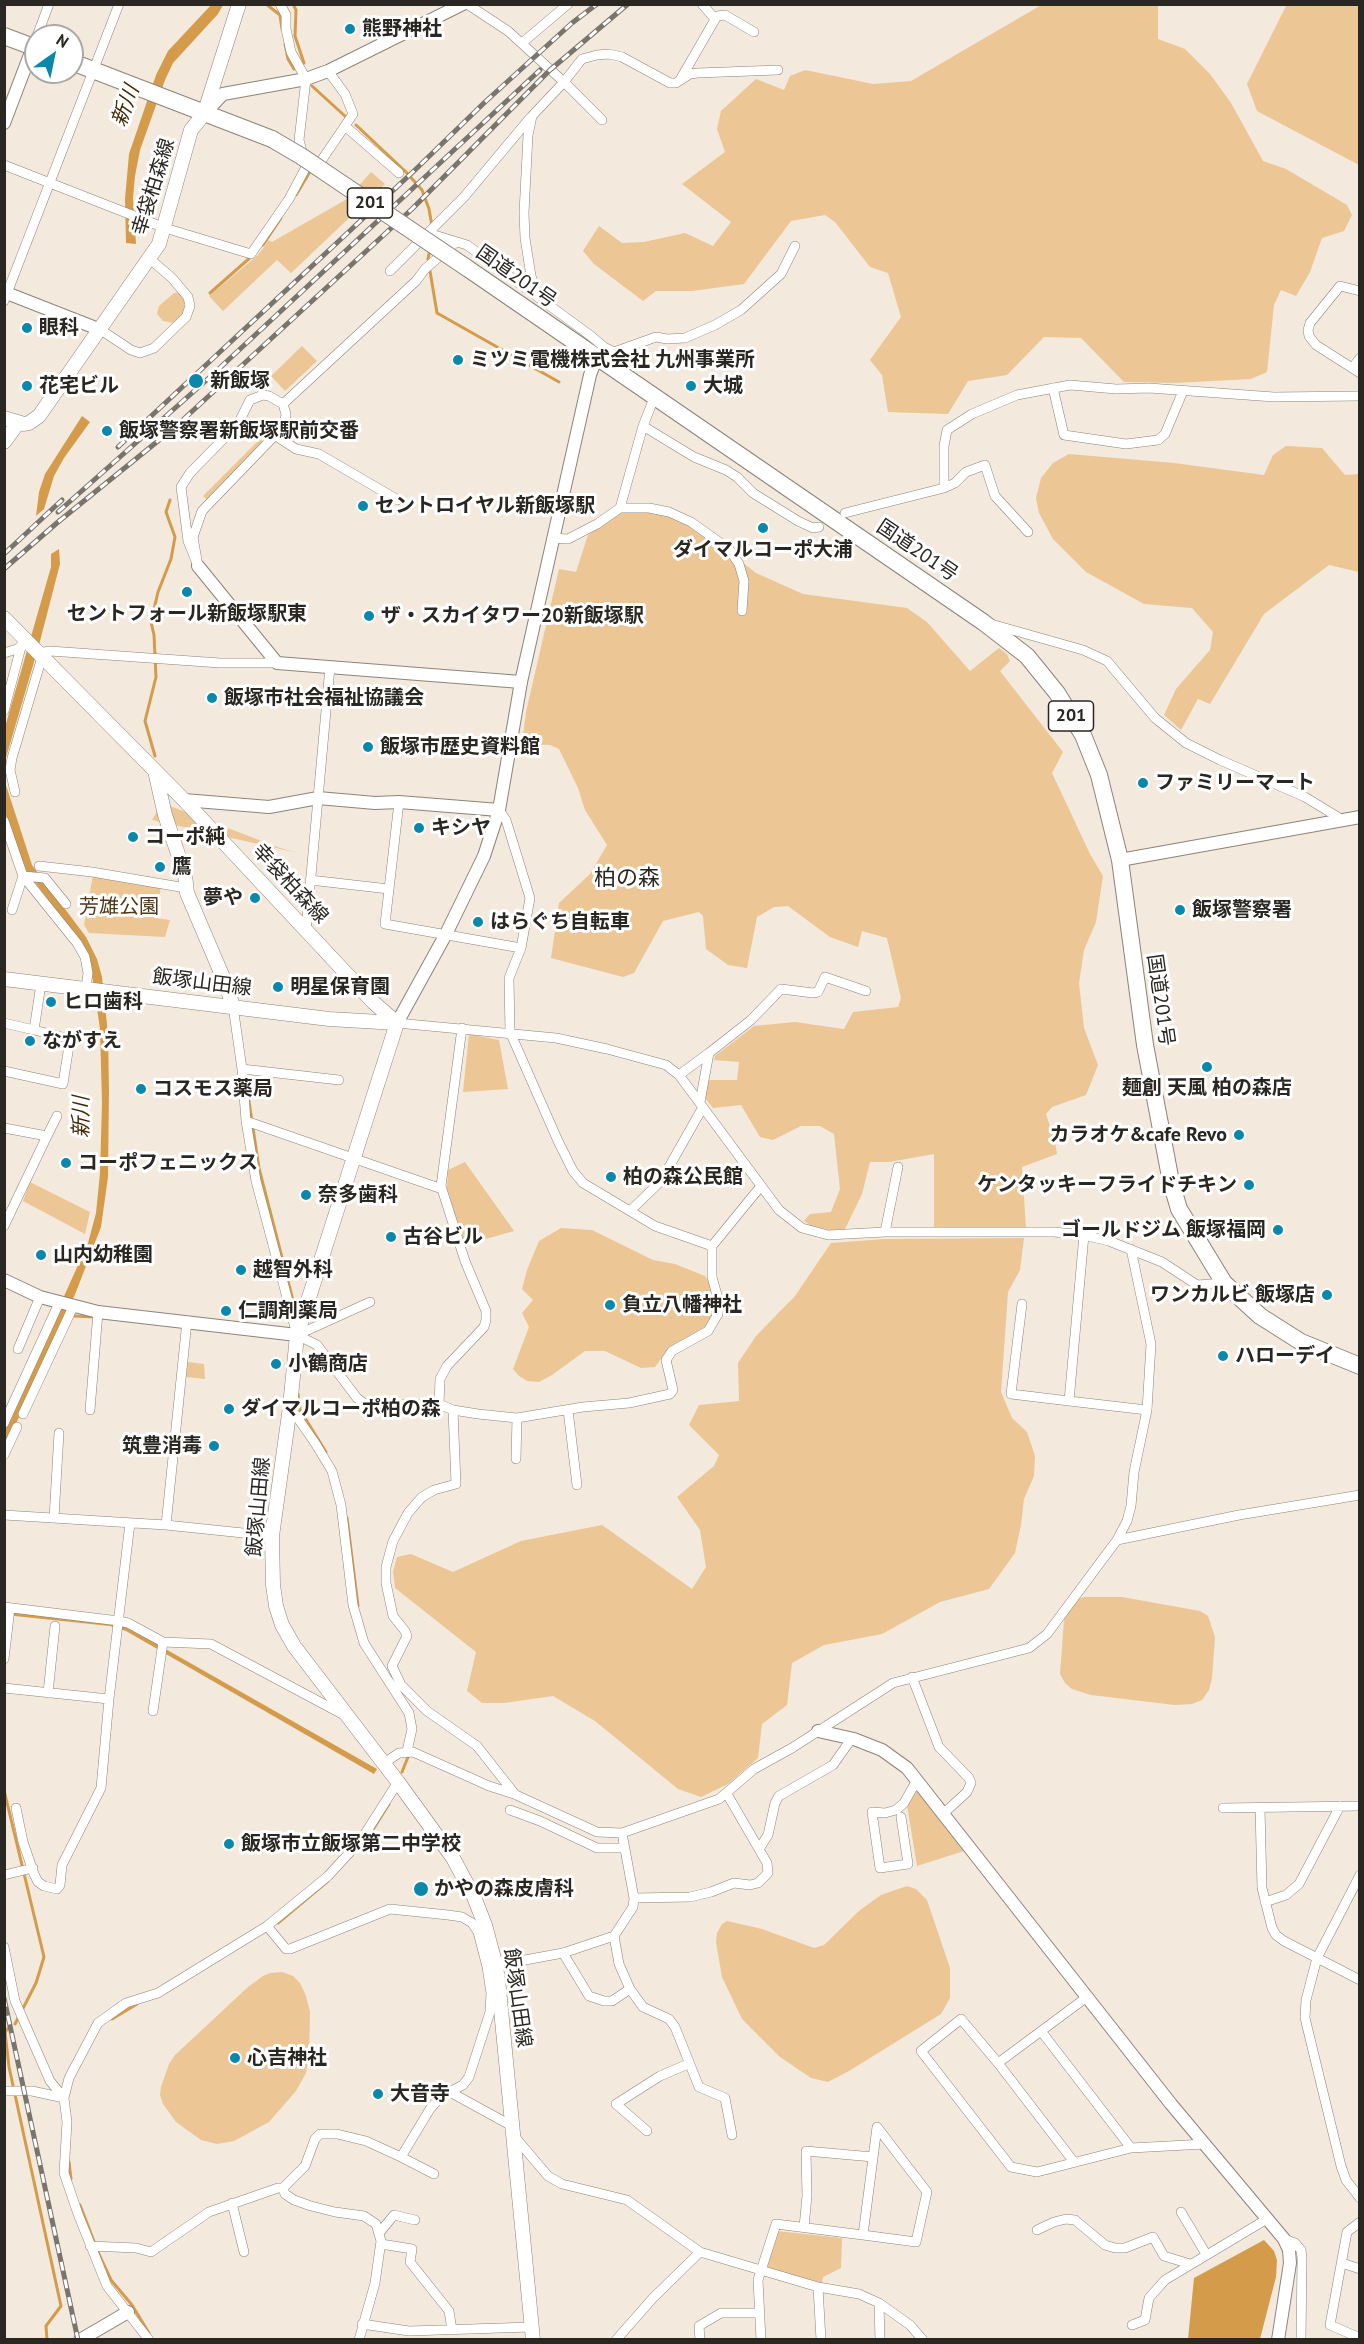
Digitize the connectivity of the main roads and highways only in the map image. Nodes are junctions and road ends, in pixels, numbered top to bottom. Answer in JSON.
{"nodes":[{"id":1,"x":239,"y":4,"type":"edge"},
{"id":2,"x":4,"y":36,"type":"edge"},
{"id":3,"x":24,"y":40,"type":"edge"},
{"id":4,"x":84,"y":66,"type":"edge"},
{"id":5,"x":204,"y":114,"type":"junction"},
{"id":6,"x":4,"y":418,"type":"edge"},
{"id":7,"x":18,"y":423,"type":"junction"},
{"id":8,"x":4,"y":442,"type":"edge"},
{"id":9,"x":4,"y":618,"type":"edge"},
{"id":10,"x":155,"y":771,"type":"junction"},
{"id":11,"x":4,"y":979,"type":"edge"},
{"id":12,"x":233,"y":1006,"type":"junction"},
{"id":13,"x":398,"y":1023,"type":"junction"},
{"id":14,"x":1359,"y":1366,"type":"edge"},
{"id":15,"x":532,"y":2333,"type":"edge"}],
"edges":[{"from":1,"to":5,"type":"main road","name":"幸袋柏森線"},
{"from":2,"to":3,"type":"highway"},
{"from":4,"to":5,"type":"highway","name":"国道201号","number":"201"},
{"from":5,"to":7,"type":"main road","name":"幸袋柏森線"},
{"from":5,"to":14,"type":"highway","name":"国道201号","number":"201","bridge":true},
{"from":6,"to":7,"type":"main road"},
{"from":7,"to":8,"type":"main road","name":"幸袋柏森線"},
{"from":9,"to":10,"type":"main road","name":"幸袋柏森線"},
{"from":10,"to":12,"type":"main road"},
{"from":10,"to":13,"type":"main road","name":"幸袋柏森線"},
{"from":11,"to":12,"type":"main road","name":"飯塚山田線"},
{"from":12,"to":13,"type":"main road","name":"飯塚山田線"},
{"from":13,"to":15,"type":"main road","name":"飯塚山田線"}]}
